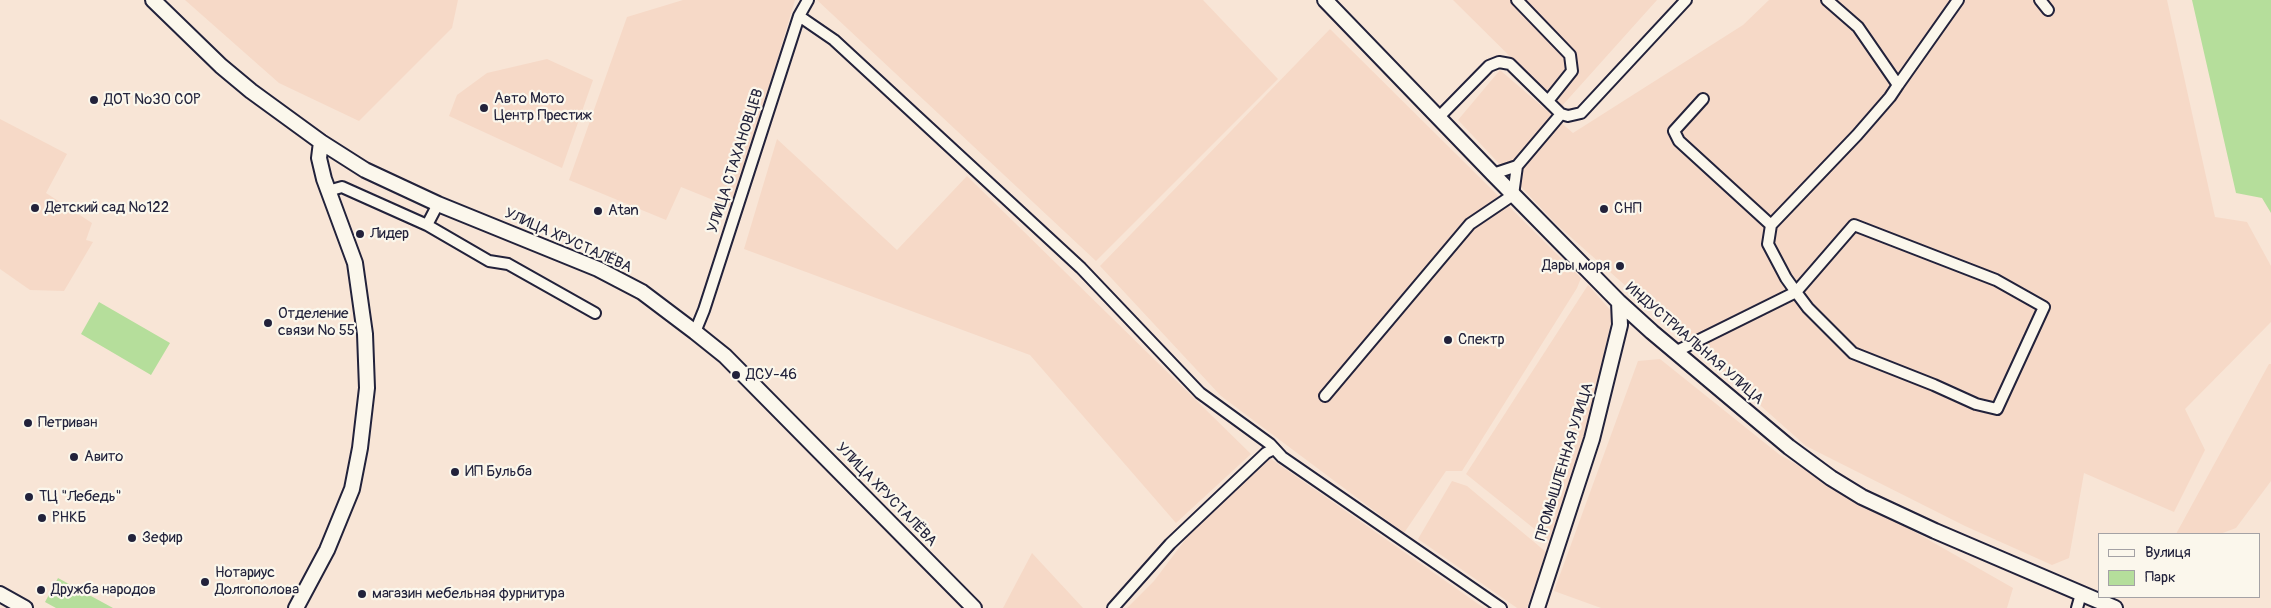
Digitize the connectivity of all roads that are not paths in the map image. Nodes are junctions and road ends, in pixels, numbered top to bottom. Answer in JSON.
{"nodes":[{"id":1,"x":152,"y":0,"type":"edge"},
{"id":2,"x":808,"y":0,"type":"edge"},
{"id":3,"x":1325,"y":0,"type":"edge"},
{"id":4,"x":1517,"y":0,"type":"edge"},
{"id":5,"x":1686,"y":0,"type":"edge"},
{"id":6,"x":1827,"y":0,"type":"edge"},
{"id":7,"x":1958,"y":0,"type":"edge"},
{"id":8,"x":2040,"y":0,"type":"edge"},
{"id":9,"x":2048,"y":10,"type":"dead end"},
{"id":10,"x":799,"y":16,"type":"junction"},
{"id":11,"x":1898,"y":85,"type":"junction"},
{"id":12,"x":1703,"y":99,"type":"dead end"},
{"id":13,"x":1548,"y":101,"type":"junction"},
{"id":14,"x":1561,"y":114,"type":"junction"},
{"id":15,"x":1440,"y":117,"type":"junction"},
{"id":16,"x":322,"y":142,"type":"junction"},
{"id":17,"x":1517,"y":166,"type":"junction"},
{"id":18,"x":1492,"y":174,"type":"junction"},
{"id":19,"x":328,"y":191,"type":"junction"},
{"id":20,"x":1513,"y":195,"type":"junction"},
{"id":21,"x":438,"y":204,"type":"junction"},
{"id":22,"x":427,"y":225,"type":"junction"},
{"id":23,"x":1771,"y":225,"type":"junction"},
{"id":24,"x":1796,"y":292,"type":"junction"},
{"id":25,"x":1619,"y":302,"type":"junction"},
{"id":26,"x":596,"y":313,"type":"dead end"},
{"id":27,"x":1620,"y":325,"type":"junction"},
{"id":28,"x":695,"y":332,"type":"junction"},
{"id":29,"x":1652,"y":332,"type":"junction"},
{"id":30,"x":1675,"y":352,"type":"junction"},
{"id":31,"x":1325,"y":396,"type":"dead end"},
{"id":32,"x":1274,"y":449,"type":"junction"},
{"id":33,"x":0,"y":594,"type":"edge"},
{"id":34,"x":2081,"y":594,"type":"junction"},
{"id":35,"x":25,"y":608,"type":"edge"},
{"id":36,"x":296,"y":608,"type":"edge"},
{"id":37,"x":974,"y":608,"type":"edge"},
{"id":38,"x":1114,"y":608,"type":"edge"},
{"id":39,"x":1501,"y":608,"type":"edge"},
{"id":40,"x":1537,"y":608,"type":"edge"},
{"id":41,"x":2077,"y":608,"type":"edge"},
{"id":42,"x":2115,"y":608,"type":"edge"}],
"edges":[{"from":1,"to":16,"type":"main road","name":"УЛИЦА ХРУСТАЛЁВА"},
{"from":2,"to":10,"type":"street","name":"УЛИЦА СТАХАНОВЦЕВ"},
{"from":3,"to":15,"type":"main road","name":"ИНДУСТРИАЛЬНАЯ УЛИЦА"},
{"from":4,"to":13,"type":"street"},
{"from":5,"to":14,"type":"street"},
{"from":6,"to":11,"type":"street"},
{"from":7,"to":11,"type":"street"},
{"from":8,"to":9,"type":"street"},
{"from":10,"to":28,"type":"street","name":"УЛИЦА СТАХАНОВЦЕВ"},
{"from":10,"to":32,"type":"street"},
{"from":11,"to":23,"type":"street"},
{"from":12,"to":23,"type":"street"},
{"from":13,"to":14,"type":"street"},
{"from":13,"to":15,"type":"street"},
{"from":14,"to":17,"type":"street"},
{"from":15,"to":18,"type":"main road","name":"ИНДУСТРИАЛЬНАЯ УЛИЦА"},
{"from":16,"to":19,"type":"main road"},
{"from":16,"to":21,"type":"main road","name":"УЛИЦА ХРУСТАЛЁВА"},
{"from":17,"to":18,"type":"street"},
{"from":17,"to":20,"type":"street"},
{"from":18,"to":20,"type":"main road","name":"ИНДУСТРИАЛЬНАЯ УЛИЦА"},
{"from":19,"to":22,"type":"street"},
{"from":19,"to":36,"type":"main road"},
{"from":20,"to":25,"type":"main road","name":"ИНДУСТРИАЛЬНАЯ УЛИЦА"},
{"from":20,"to":31,"type":"street"},
{"from":21,"to":22,"type":"street"},
{"from":21,"to":28,"type":"main road","name":"УЛИЦА ХРУСТАЛЁВА"},
{"from":22,"to":26,"type":"street"},
{"from":23,"to":24,"type":"street"},
{"from":24,"to":24,"type":"street"},
{"from":24,"to":30,"type":"street"},
{"from":25,"to":27,"type":"main road","name":"ПРОМЫШЛЕННАЯ УЛИЦА"},
{"from":25,"to":29,"type":"main road","name":"ИНДУСТРИАЛЬНАЯ УЛИЦА"},
{"from":27,"to":29,"type":"main road"},
{"from":27,"to":40,"type":"main road","name":"ПРОМЫШЛЕННАЯ УЛИЦА"},
{"from":28,"to":37,"type":"main road","name":"УЛИЦА ХРУСТАЛЁВА"},
{"from":29,"to":30,"type":"main road","name":"ИНДУСТРИАЛЬНАЯ УЛИЦА"},
{"from":30,"to":34,"type":"main road","name":"ИНДУСТРИАЛЬНАЯ УЛИЦА"},
{"from":32,"to":38,"type":"street"},
{"from":32,"to":39,"type":"street"},
{"from":33,"to":35,"type":"main road"},
{"from":34,"to":41,"type":"street"},
{"from":34,"to":42,"type":"main road","name":"ИНДУСТРИАЛЬНАЯ УЛИЦА"}]}
